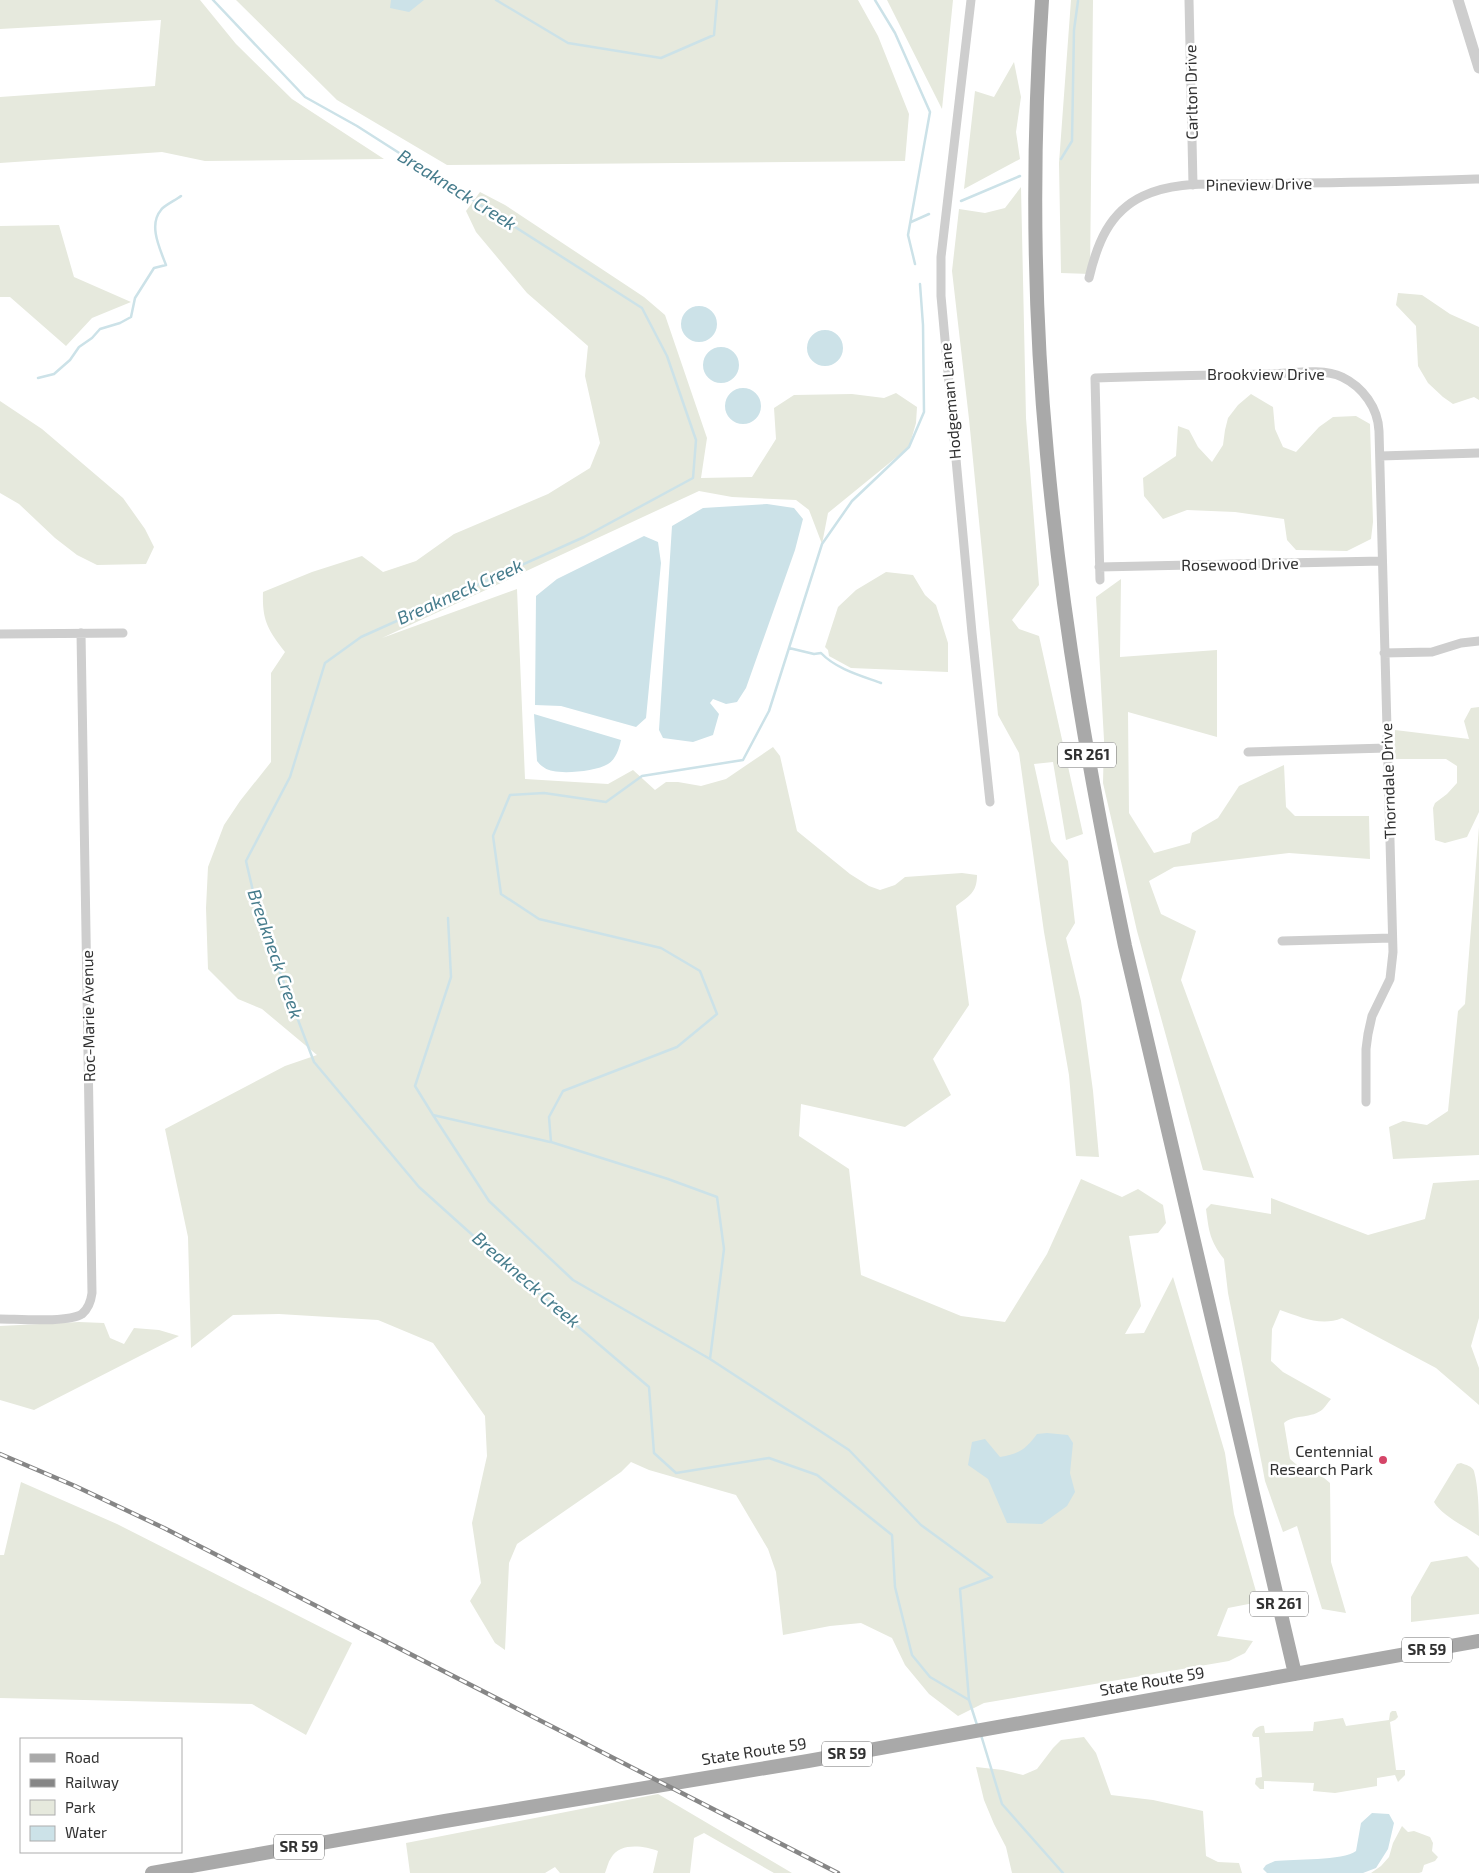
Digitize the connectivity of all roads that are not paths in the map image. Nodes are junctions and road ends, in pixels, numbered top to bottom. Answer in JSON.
{"nodes":[{"id":1,"x":971,"y":0,"type":"edge"},
{"id":2,"x":1042,"y":0,"type":"edge"},
{"id":3,"x":1189,"y":0,"type":"edge"},
{"id":4,"x":1458,"y":0,"type":"edge"},
{"id":5,"x":1479,"y":68,"type":"edge"},
{"id":6,"x":1479,"y":179,"type":"edge"},
{"id":7,"x":1193,"y":184,"type":"junction"},
{"id":8,"x":1089,"y":278,"type":"dead end"},
{"id":9,"x":1479,"y":453,"type":"edge"},
{"id":10,"x":1380,"y":456,"type":"junction"},
{"id":11,"x":1382,"y":561,"type":"junction"},
{"id":12,"x":1099,"y":567,"type":"junction"},
{"id":13,"x":1100,"y":580,"type":"dead end"},
{"id":14,"x":81,"y":633,"type":"junction"},
{"id":15,"x":0,"y":634,"type":"edge"},
{"id":16,"x":123,"y":634,"type":"dead end"},
{"id":17,"x":1479,"y":641,"type":"edge"},
{"id":18,"x":1384,"y":653,"type":"junction"},
{"id":19,"x":1387,"y":748,"type":"junction"},
{"id":20,"x":1248,"y":752,"type":"dead end"},
{"id":21,"x":990,"y":802,"type":"dead end"},
{"id":22,"x":1392,"y":938,"type":"junction"},
{"id":23,"x":1282,"y":941,"type":"dead end"},
{"id":24,"x":1366,"y":1102,"type":"dead end"},
{"id":25,"x":0,"y":1319,"type":"edge"},
{"id":26,"x":1479,"y":1641,"type":"edge"},
{"id":27,"x":1295,"y":1674,"type":"junction"},
{"id":28,"x":188,"y":1870,"type":"edge"},
{"id":29,"x":152,"y":1873,"type":"edge"}],
"edges":[{"from":1,"to":21,"type":"street","name":"Hodgeman Lane"},
{"from":2,"to":27,"type":"main road","number":"SR 261"},
{"from":3,"to":7,"type":"street","name":"Carlton Drive"},
{"from":4,"to":5,"type":"street"},
{"from":6,"to":7,"type":"street","name":"Pineview Drive"},
{"from":7,"to":8,"type":"street","name":"Pineview Drive"},
{"from":9,"to":10,"type":"street"},
{"from":10,"to":11,"type":"street","name":"Thorndale Drive"},
{"from":10,"to":12,"type":"street","name":"Brookview Drive"},
{"from":11,"to":12,"type":"street","name":"Rosewood Drive"},
{"from":11,"to":18,"type":"street","name":"Thorndale Drive"},
{"from":12,"to":13,"type":"street"},
{"from":14,"to":15,"type":"street"},
{"from":14,"to":16,"type":"street"},
{"from":14,"to":25,"type":"street","name":"Roc-Marie Avenue"},
{"from":17,"to":18,"type":"street"},
{"from":18,"to":19,"type":"street","name":"Thorndale Drive"},
{"from":19,"to":20,"type":"street"},
{"from":19,"to":22,"type":"street","name":"Thorndale Drive"},
{"from":22,"to":23,"type":"street"},
{"from":22,"to":24,"type":"street","name":"Thorndale Drive"},
{"from":26,"to":27,"type":"main road","name":"State Route 59","number":"SR 59"},
{"from":27,"to":28,"type":"main road","name":"State Route 59","number":"SR 59"},
{"from":28,"to":29,"type":"main road","name":"State Route 59","number":"SR 59"}]}
